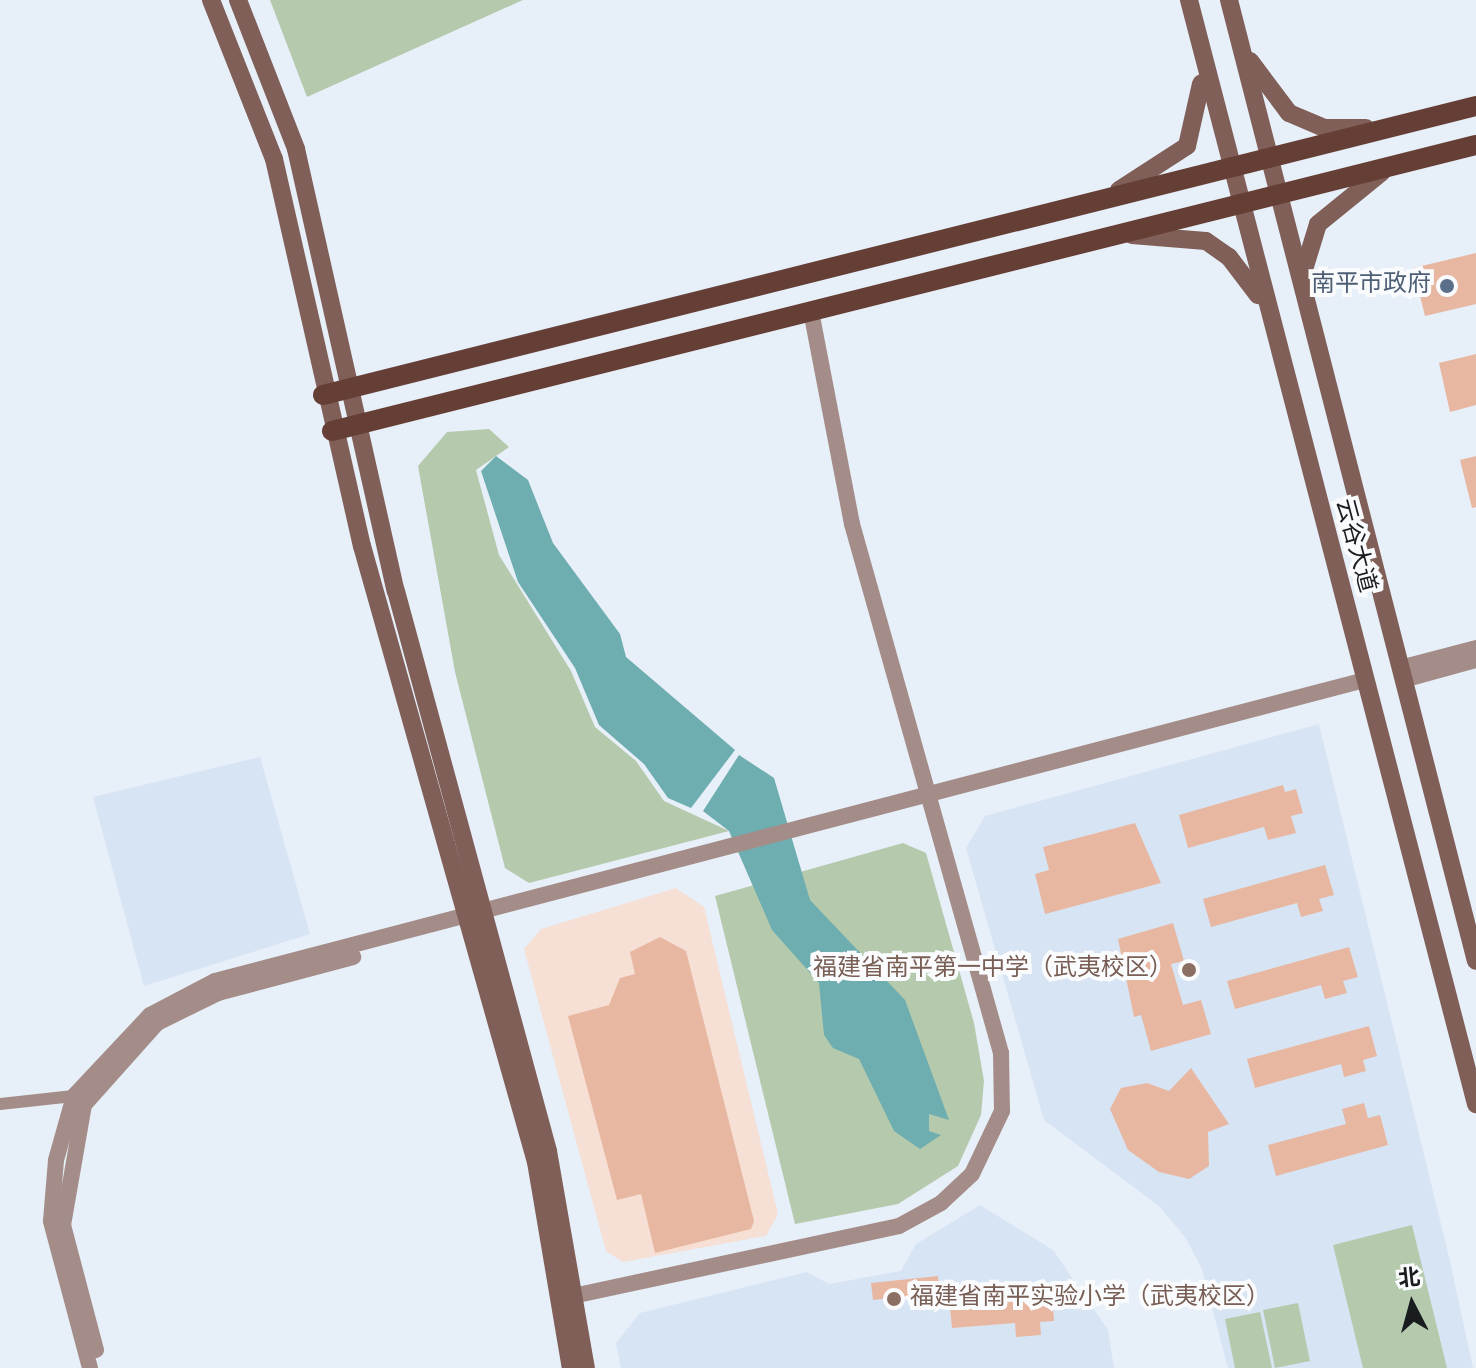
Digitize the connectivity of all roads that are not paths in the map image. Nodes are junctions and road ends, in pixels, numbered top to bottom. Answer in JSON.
{"nodes":[{"id":1,"x":211,"y":0,"type":"edge"},
{"id":2,"x":238,"y":0,"type":"edge"},
{"id":3,"x":1189,"y":0,"type":"edge"},
{"id":4,"x":1229,"y":0,"type":"edge"},
{"id":5,"x":1240,"y":44,"type":"junction"},
{"id":6,"x":1201,"y":53,"type":"junction"},
{"id":7,"x":1476,"y":106,"type":"edge"},
{"id":8,"x":1385,"y":128,"type":"junction"},
{"id":9,"x":1476,"y":145,"type":"edge"},
{"id":10,"x":1268,"y":157,"type":"junction"},
{"id":11,"x":1229,"y":167,"type":"junction"},
{"id":12,"x":1390,"y":167,"type":"junction"},
{"id":13,"x":1277,"y":196,"type":"junction"},
{"id":14,"x":1095,"y":201,"type":"junction"},
{"id":15,"x":1238,"y":205,"type":"junction"},
{"id":16,"x":1117,"y":235,"type":"junction"},
{"id":17,"x":1302,"y":295,"type":"junction"},
{"id":18,"x":1265,"y":306,"type":"junction"},
{"id":19,"x":811,"y":312,"type":"junction"},
{"id":20,"x":350,"y":387,"type":"junction"},
{"id":21,"x":323,"y":395,"type":"junction"},
{"id":22,"x":358,"y":423,"type":"junction"},
{"id":23,"x":332,"y":431,"type":"junction"},
{"id":24,"x":1476,"y":648,"type":"edge"},
{"id":25,"x":1476,"y":660,"type":"edge"},
{"id":26,"x":1401,"y":674,"type":"junction"},
{"id":27,"x":1367,"y":684,"type":"junction"},
{"id":28,"x":929,"y":801,"type":"junction"},
{"id":29,"x":479,"y":919,"type":"junction"},
{"id":30,"x":1476,"y":961,"type":"edge"},
{"id":31,"x":74,"y":1096,"type":"junction"},
{"id":32,"x":0,"y":1104,"type":"edge"},
{"id":33,"x":1476,"y":1104,"type":"edge"},
{"id":34,"x":573,"y":1296,"type":"junction"},
{"id":35,"x":90,"y":1368,"type":"edge"},
{"id":36,"x":101,"y":1368,"type":"edge"},
{"id":37,"x":571,"y":1368,"type":"edge"},
{"id":38,"x":586,"y":1368,"type":"edge"}],
"edges":[{"from":1,"to":21,"type":"main road"},
{"from":2,"to":20,"type":"main road"},
{"from":3,"to":6,"type":"main road","name":"云谷大道"},
{"from":4,"to":5,"type":"main road","name":"云谷大道"},
{"from":5,"to":8,"type":"main road"},
{"from":5,"to":10,"type":"main road","name":"云谷大道"},
{"from":6,"to":11,"type":"main road","name":"云谷大道"},
{"from":6,"to":14,"type":"main road"},
{"from":7,"to":8,"type":"main road"},
{"from":8,"to":10,"type":"main road"},
{"from":9,"to":12,"type":"main road"},
{"from":10,"to":11,"type":"main road"},
{"from":10,"to":13,"type":"main road","name":"云谷大道"},
{"from":11,"to":14,"type":"main road"},
{"from":11,"to":15,"type":"main road","name":"云谷大道"},
{"from":12,"to":13,"type":"main road"},
{"from":12,"to":17,"type":"main road"},
{"from":13,"to":15,"type":"main road"},
{"from":13,"to":17,"type":"main road","name":"云谷大道"},
{"from":14,"to":20,"type":"main road"},
{"from":15,"to":16,"type":"main road"},
{"from":15,"to":18,"type":"main road","name":"云谷大道"},
{"from":16,"to":18,"type":"main road"},
{"from":16,"to":19,"type":"main road"},
{"from":17,"to":26,"type":"main road","name":"云谷大道"},
{"from":18,"to":27,"type":"main road","name":"云谷大道"},
{"from":19,"to":22,"type":"main road"},
{"from":19,"to":28,"type":"street"},
{"from":20,"to":21,"type":"main road"},
{"from":20,"to":22,"type":"main road"},
{"from":21,"to":23,"type":"main road"},
{"from":22,"to":23,"type":"main road"},
{"from":22,"to":29,"type":"main road"},
{"from":23,"to":29,"type":"main road"},
{"from":24,"to":26,"type":"street"},
{"from":25,"to":26,"type":"street"},
{"from":26,"to":30,"type":"main road","name":"云谷大道"},
{"from":27,"to":28,"type":"street"},
{"from":27,"to":33,"type":"main road","name":"云谷大道"},
{"from":28,"to":29,"type":"street"},
{"from":28,"to":34,"type":"street"},
{"from":29,"to":31,"type":"street"},
{"from":29,"to":34,"type":"main road"},
{"from":29,"to":36,"type":"street"},
{"from":29,"to":37,"type":"main road"},
{"from":31,"to":32,"type":"street"},
{"from":31,"to":35,"type":"street"},
{"from":34,"to":38,"type":"main road"}]}
